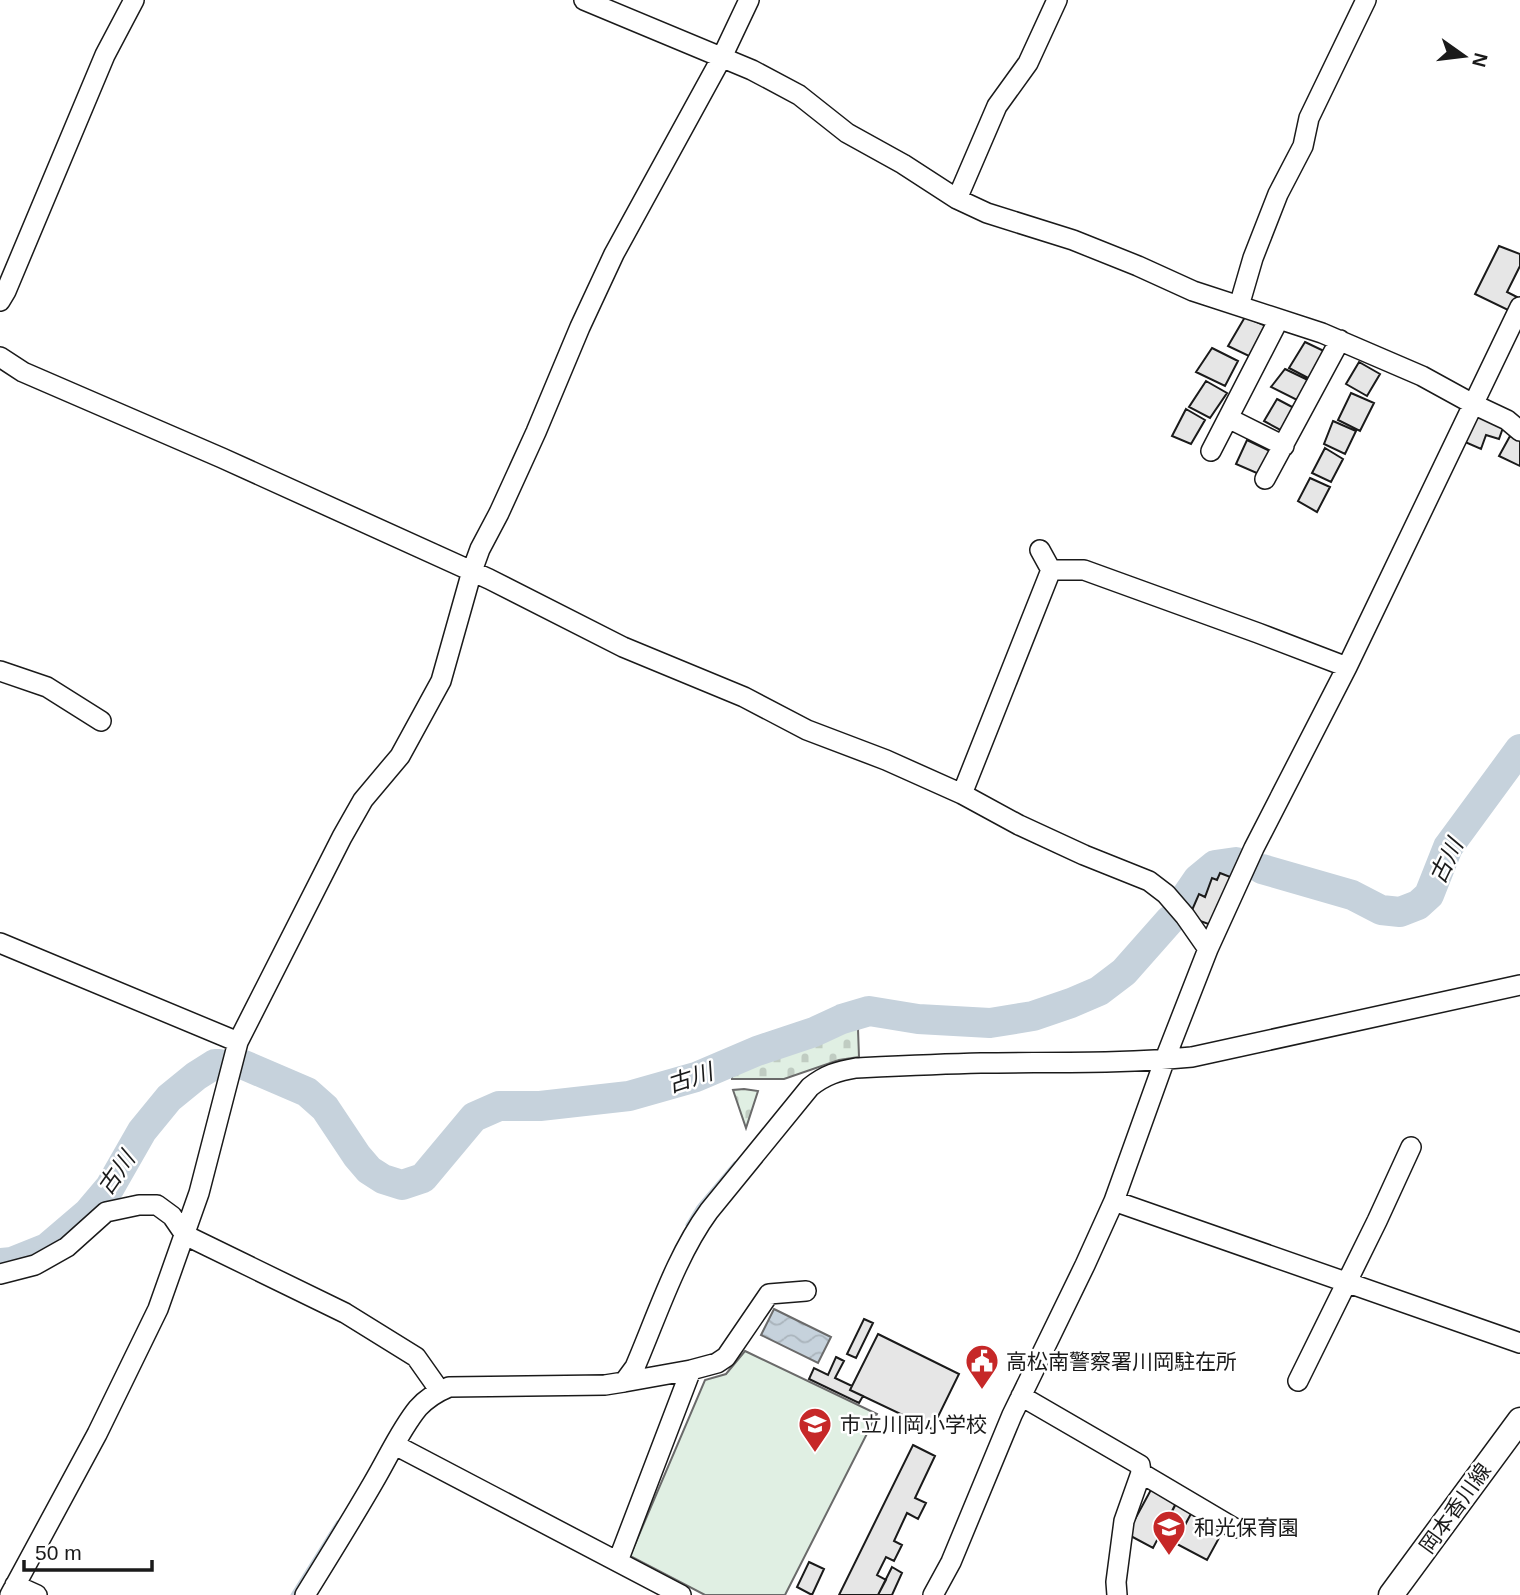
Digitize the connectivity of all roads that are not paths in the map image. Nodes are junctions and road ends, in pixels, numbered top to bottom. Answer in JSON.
{"nodes":[{"id":1,"x":134,"y":0,"type":"edge"},
{"id":2,"x":584,"y":0,"type":"edge"},
{"id":3,"x":749,"y":0,"type":"edge"},
{"id":4,"x":1058,"y":0,"type":"edge"},
{"id":5,"x":1366,"y":0,"type":"edge"},
{"id":6,"x":722,"y":57,"type":"junction"},
{"id":7,"x":957,"y":199,"type":"junction"},
{"id":8,"x":0,"y":302,"type":"edge"},
{"id":9,"x":1239,"y":306,"type":"junction"},
{"id":10,"x":1520,"y":307,"type":"edge"},
{"id":11,"x":1279,"y":319,"type":"junction"},
{"id":12,"x":1340,"y":340,"type":"junction"},
{"id":13,"x":0,"y":357,"type":"edge"},
{"id":14,"x":1473,"y":404,"type":"junction"},
{"id":15,"x":1228,"y":418,"type":"junction"},
{"id":16,"x":1520,"y":431,"type":"edge"},
{"id":17,"x":1283,"y":446,"type":"junction"},
{"id":18,"x":1211,"y":451,"type":"dead end"},
{"id":19,"x":1265,"y":480,"type":"dead end"},
{"id":20,"x":1040,"y":550,"type":"dead end"},
{"id":21,"x":1051,"y":570,"type":"junction"},
{"id":22,"x":472,"y":571,"type":"junction"},
{"id":23,"x":1347,"y":667,"type":"junction"},
{"id":24,"x":0,"y":671,"type":"edge"},
{"id":25,"x":101,"y":721,"type":"dead end"},
{"id":26,"x":962,"y":794,"type":"junction"},
{"id":27,"x":0,"y":943,"type":"edge"},
{"id":28,"x":1208,"y":949,"type":"junction"},
{"id":29,"x":1520,"y":985,"type":"edge"},
{"id":30,"x":238,"y":1042,"type":"junction"},
{"id":31,"x":1165,"y":1059,"type":"junction"},
{"id":32,"x":1411,"y":1147,"type":"dead end"},
{"id":33,"x":1114,"y":1201,"type":"junction"},
{"id":34,"x":185,"y":1234,"type":"junction"},
{"id":35,"x":0,"y":1274,"type":"edge"},
{"id":36,"x":1346,"y":1282,"type":"junction"},
{"id":37,"x":806,"y":1291,"type":"dead end"},
{"id":38,"x":1520,"y":1343,"type":"edge"},
{"id":39,"x":691,"y":1370,"type":"junction"},
{"id":40,"x":1298,"y":1381,"type":"dead end"},
{"id":41,"x":624,"y":1382,"type":"junction"},
{"id":42,"x":440,"y":1391,"type":"junction"},
{"id":43,"x":1021,"y":1396,"type":"junction"},
{"id":44,"x":1520,"y":1420,"type":"edge"},
{"id":45,"x":395,"y":1445,"type":"junction"},
{"id":46,"x":1140,"y":1473,"type":"junction"},
{"id":47,"x":1234,"y":1528,"type":"dead end"},
{"id":48,"x":618,"y":1561,"type":"junction"},
{"id":49,"x":8,"y":1592,"type":"edge"},
{"id":50,"x":37,"y":1595,"type":"edge"},
{"id":51,"x":306,"y":1595,"type":"edge"},
{"id":52,"x":681,"y":1595,"type":"edge"},
{"id":53,"x":933,"y":1595,"type":"edge"},
{"id":54,"x":1117,"y":1595,"type":"edge"},
{"id":55,"x":1391,"y":1595,"type":"edge"}],
"edges":[{"from":1,"to":8,"type":"street"},
{"from":2,"to":6,"type":"street"},
{"from":3,"to":6,"type":"street"},
{"from":4,"to":7,"type":"street"},
{"from":5,"to":9,"type":"street"},
{"from":6,"to":7,"type":"street"},
{"from":6,"to":22,"type":"street"},
{"from":7,"to":9,"type":"street"},
{"from":9,"to":11,"type":"street"},
{"from":10,"to":14,"type":"street"},
{"from":11,"to":12,"type":"street"},
{"from":11,"to":15,"type":"street"},
{"from":12,"to":14,"type":"street"},
{"from":12,"to":17,"type":"street"},
{"from":13,"to":22,"type":"street"},
{"from":14,"to":16,"type":"street"},
{"from":14,"to":23,"type":"street"},
{"from":15,"to":17,"type":"street"},
{"from":15,"to":18,"type":"street"},
{"from":17,"to":19,"type":"street"},
{"from":20,"to":21,"type":"street"},
{"from":21,"to":23,"type":"street"},
{"from":21,"to":26,"type":"street"},
{"from":22,"to":26,"type":"street"},
{"from":22,"to":30,"type":"street"},
{"from":23,"to":28,"type":"street"},
{"from":24,"to":25,"type":"street"},
{"from":26,"to":28,"type":"street"},
{"from":27,"to":30,"type":"street"},
{"from":28,"to":31,"type":"street"},
{"from":29,"to":31,"type":"street"},
{"from":30,"to":34,"type":"street"},
{"from":31,"to":33,"type":"street"},
{"from":31,"to":41,"type":"street"},
{"from":32,"to":36,"type":"street"},
{"from":33,"to":36,"type":"street"},
{"from":33,"to":43,"type":"street"},
{"from":34,"to":35,"type":"street"},
{"from":34,"to":42,"type":"street"},
{"from":34,"to":49,"type":"street"},
{"from":36,"to":38,"type":"street"},
{"from":36,"to":40,"type":"street"},
{"from":37,"to":39,"type":"street"},
{"from":39,"to":41,"type":"street"},
{"from":39,"to":48,"type":"street"},
{"from":41,"to":42,"type":"street"},
{"from":42,"to":45,"type":"street"},
{"from":43,"to":46,"type":"street"},
{"from":43,"to":53,"type":"street"},
{"from":44,"to":55,"type":"main road","name":"岡本香川線"},
{"from":45,"to":48,"type":"street"},
{"from":45,"to":51,"type":"street"},
{"from":46,"to":47,"type":"street"},
{"from":46,"to":54,"type":"street"},
{"from":48,"to":52,"type":"street"},
{"from":49,"to":50,"type":"street"}]}
